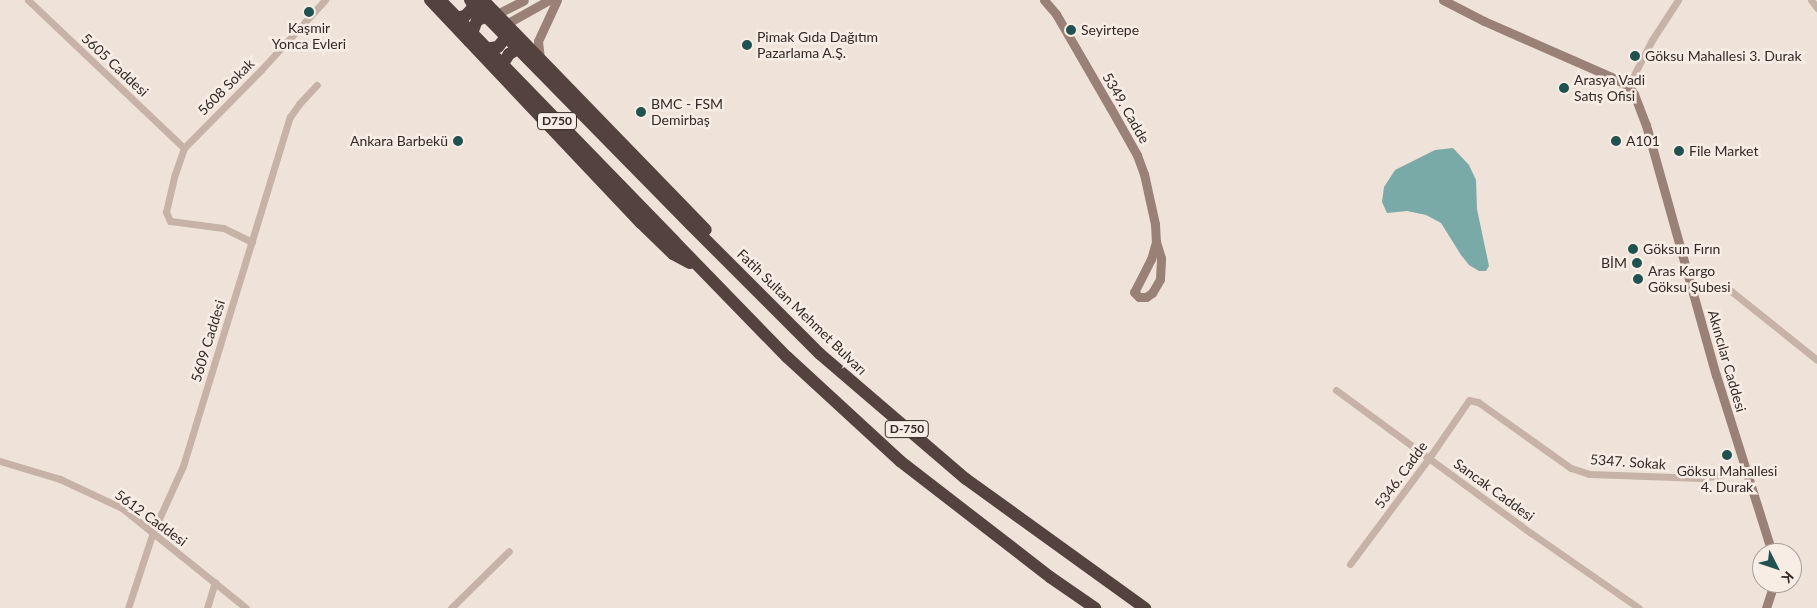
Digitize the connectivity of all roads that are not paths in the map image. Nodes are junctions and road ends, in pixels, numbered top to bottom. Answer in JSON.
{"nodes":[{"id":1,"x":28,"y":0,"type":"edge"},
{"id":2,"x":325,"y":0,"type":"edge"},
{"id":3,"x":430,"y":0,"type":"edge"},
{"id":4,"x":440,"y":0,"type":"edge"},
{"id":5,"x":470,"y":0,"type":"edge"},
{"id":6,"x":475,"y":0,"type":"edge"},
{"id":7,"x":483,"y":0,"type":"edge"},
{"id":8,"x":524,"y":0,"type":"edge"},
{"id":9,"x":549,"y":0,"type":"edge"},
{"id":10,"x":557,"y":0,"type":"edge"},
{"id":11,"x":1044,"y":0,"type":"edge"},
{"id":12,"x":1443,"y":0,"type":"edge"},
{"id":13,"x":1678,"y":0,"type":"edge"},
{"id":14,"x":1811,"y":0,"type":"edge"},
{"id":15,"x":1817,"y":8,"type":"edge"},
{"id":16,"x":497,"y":14,"type":"junction"},
{"id":17,"x":446,"y":16,"type":"junction"},
{"id":18,"x":506,"y":24,"type":"junction"},
{"id":19,"x":469,"y":40,"type":"junction"},
{"id":20,"x":478,"y":50,"type":"junction"},
{"id":21,"x":536,"y":55,"type":"junction"},
{"id":22,"x":503,"y":77,"type":"junction"},
{"id":23,"x":317,"y":85,"type":"dead end"},
{"id":24,"x":1628,"y":86,"type":"junction"},
{"id":25,"x":184,"y":148,"type":"junction"},
{"id":26,"x":692,"y":225,"type":"joint"},
{"id":27,"x":252,"y":242,"type":"junction"},
{"id":28,"x":1156,"y":242,"type":"junction"},
{"id":29,"x":718,"y":252,"type":"junction"},
{"id":30,"x":701,"y":269,"type":"junction"},
{"id":31,"x":1692,"y":288,"type":"junction"},
{"id":32,"x":1817,"y":360,"type":"edge"},
{"id":33,"x":1336,"y":390,"type":"dead end"},
{"id":34,"x":1469,"y":400,"type":"joint"},
{"id":35,"x":1429,"y":458,"type":"junction"},
{"id":36,"x":0,"y":461,"type":"edge"},
{"id":37,"x":1745,"y":466,"type":"junction"},
{"id":38,"x":153,"y":532,"type":"junction"},
{"id":39,"x":1769,"y":543,"type":"edge"},
{"id":40,"x":509,"y":551,"type":"dead end"},
{"id":41,"x":1350,"y":564,"type":"dead end"},
{"id":42,"x":215,"y":582,"type":"junction"},
{"id":43,"x":1771,"y":593,"type":"edge"},
{"id":44,"x":128,"y":608,"type":"edge"},
{"id":45,"x":207,"y":608,"type":"edge"},
{"id":46,"x":246,"y":608,"type":"edge"},
{"id":47,"x":451,"y":608,"type":"edge"},
{"id":48,"x":1095,"y":608,"type":"edge"},
{"id":49,"x":1145,"y":608,"type":"edge"},
{"id":50,"x":1639,"y":608,"type":"edge"},
{"id":51,"x":1766,"y":608,"type":"edge"}],
"edges":[{"from":1,"to":25,"type":"street","name":"5605 Caddesi"},
{"from":2,"to":25,"type":"street","name":"5608 Sokak"},
{"from":3,"to":17,"type":"highway"},
{"from":4,"to":30,"type":"highway","number":"D750","bridge":true},
{"from":5,"to":26,"type":"highway","name":"Fatih Sultan Mehmet Bulvarı","number":"D750","bridge":true},
{"from":6,"to":17,"type":"highway"},
{"from":7,"to":16,"type":"highway"},
{"from":8,"to":16,"type":"street"},
{"from":9,"to":18,"type":"street"},
{"from":10,"to":21,"type":"street"},
{"from":11,"to":28,"type":"street","name":"5349. Cadde"},
{"from":12,"to":24,"type":"street"},
{"from":13,"to":24,"type":"street"},
{"from":14,"to":15,"type":"street"},
{"from":16,"to":18,"type":"highway"},
{"from":16,"to":19,"type":"highway"},
{"from":17,"to":19,"type":"highway"},
{"from":18,"to":20,"type":"highway"},
{"from":18,"to":21,"type":"highway"},
{"from":19,"to":20,"type":"highway"},
{"from":20,"to":22,"type":"highway"},
{"from":21,"to":22,"type":"highway"},
{"from":21,"to":29,"type":"highway"},
{"from":22,"to":30,"type":"highway"},
{"from":23,"to":27,"type":"street","name":"5609 Caddesi"},
{"from":24,"to":31,"type":"street","name":"Akıncılar Caddesi"},
{"from":25,"to":27,"type":"street"},
{"from":26,"to":29,"type":"highway","name":"Fatih Sultan Mehmet Bulvarı","number":"D-750"},
{"from":27,"to":38,"type":"street","name":"5609 Caddesi"},
{"from":28,"to":28,"type":"street","name":"5349. Cadde"},
{"from":29,"to":49,"type":"highway","name":"Fatih Sultan Mehmet Bulvarı","number":"D-750"},
{"from":30,"to":48,"type":"highway","number":"D750"},
{"from":31,"to":32,"type":"street"},
{"from":31,"to":37,"type":"street","name":"Akıncılar Caddesi"},
{"from":33,"to":35,"type":"street","name":"Sancak Caddesi"},
{"from":34,"to":35,"type":"street","name":"5346. Cadde"},
{"from":34,"to":37,"type":"street","name":"5347. Sokak"},
{"from":35,"to":41,"type":"street","name":"5346. Cadde"},
{"from":35,"to":50,"type":"street","name":"Sancak Caddesi"},
{"from":36,"to":38,"type":"street","name":"5612 Caddesi"},
{"from":37,"to":39,"type":"street","name":"Akıncılar Caddesi"},
{"from":38,"to":42,"type":"street","name":"5612 Caddesi"},
{"from":38,"to":44,"type":"street","name":"5609 Caddesi"},
{"from":40,"to":47,"type":"street"},
{"from":42,"to":45,"type":"street"},
{"from":42,"to":46,"type":"street","name":"5612 Caddesi"},
{"from":43,"to":51,"type":"street"}]}
